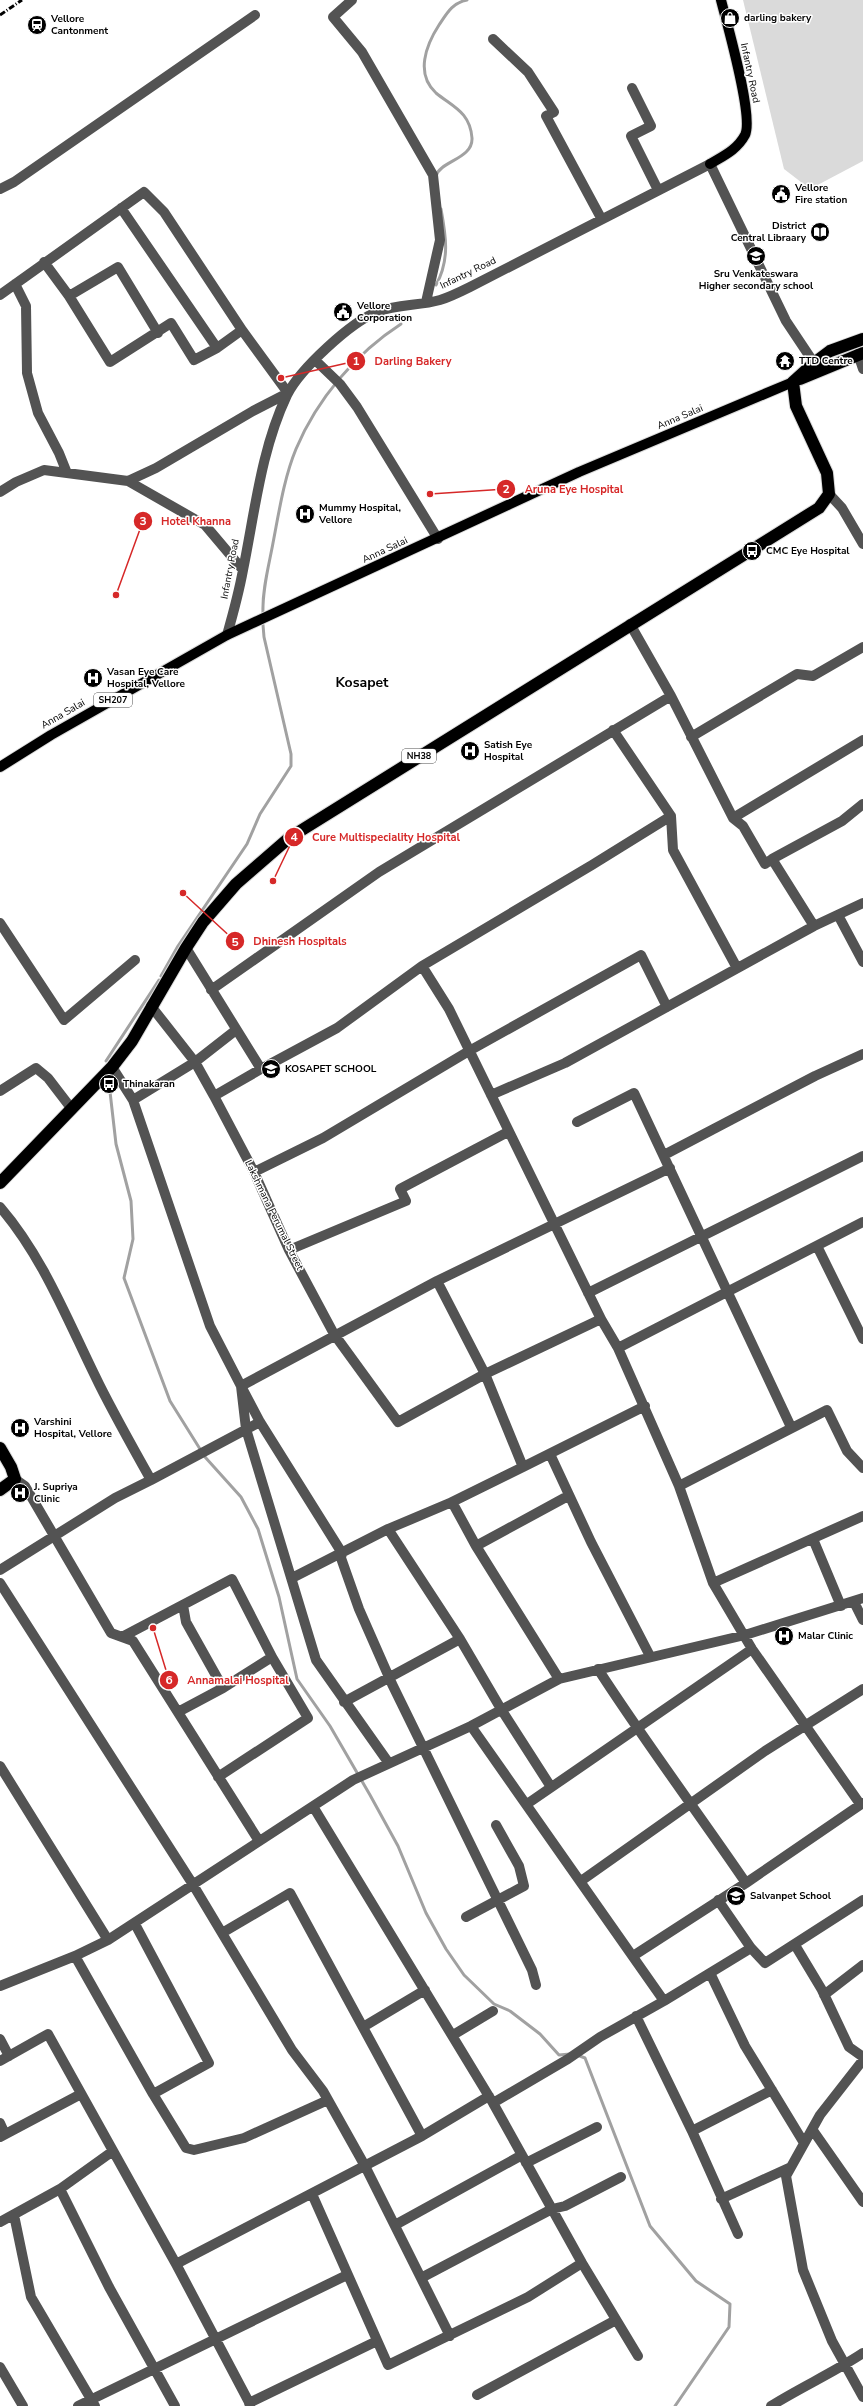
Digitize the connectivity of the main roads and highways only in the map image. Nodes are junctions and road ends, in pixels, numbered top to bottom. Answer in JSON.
{"nodes":[{"id":1,"x":721,"y":0,"type":"edge"},
{"id":2,"x":710,"y":164,"type":"road end"},
{"id":3,"x":863,"y":339,"type":"edge"},
{"id":4,"x":860,"y":354,"type":"edge"},
{"id":5,"x":793,"y":382,"type":"junction"},
{"id":6,"x":0,"y":767,"type":"edge"},
{"id":7,"x":0,"y":1183,"type":"edge"},
{"id":8,"x":0,"y":1448,"type":"edge"},
{"id":9,"x":0,"y":1490,"type":"edge"}],
"edges":[{"from":1,"to":2,"type":"main road","name":"Infantry Road"},
{"from":3,"to":5,"type":"highway","name":"Anna Salai"},
{"from":4,"to":5,"type":"highway","name":"Anna Salai"},
{"from":5,"to":6,"type":"main road","name":"Anna Salai","number":"SH207"},
{"from":5,"to":7,"type":"highway","number":"NH38"},
{"from":8,"to":9,"type":"highway"}]}
